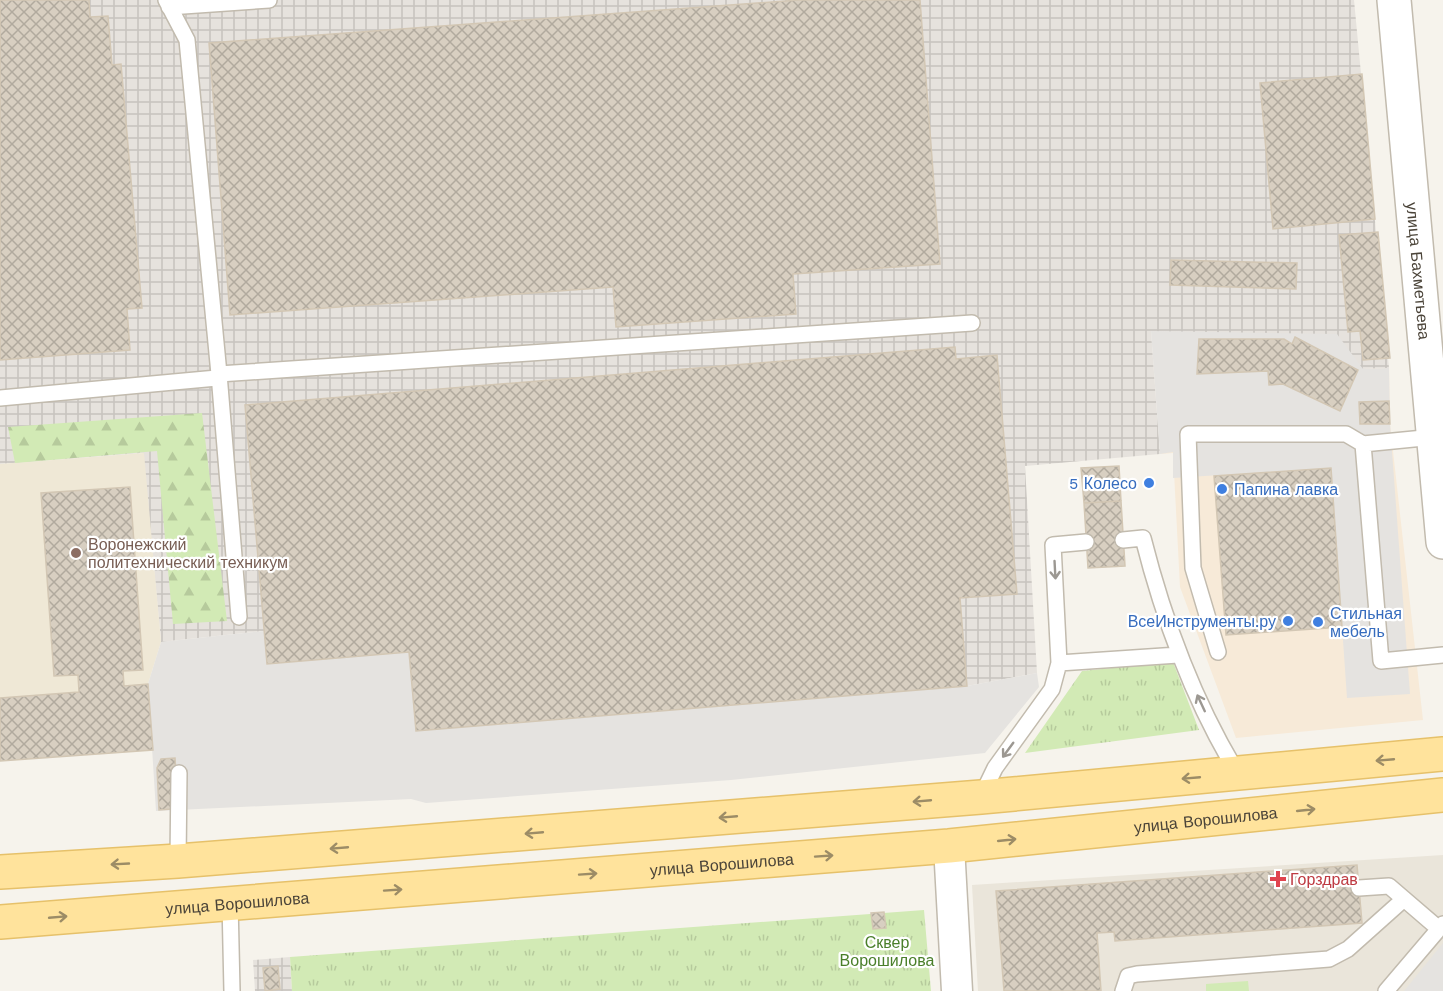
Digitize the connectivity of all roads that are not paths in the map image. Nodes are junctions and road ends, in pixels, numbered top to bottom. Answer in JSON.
{"nodes":[{"id":1,"x":269,"y":0,"type":"edge"},
{"id":2,"x":1394,"y":0,"type":"edge"},
{"id":3,"x":167,"y":3,"type":"edge"},
{"id":4,"x":972,"y":323,"type":"dead end"},
{"id":5,"x":218,"y":376,"type":"junction"},
{"id":6,"x":0,"y":398,"type":"edge"},
{"id":7,"x":1434,"y":437,"type":"junction"},
{"id":8,"x":1363,"y":444,"type":"junction"},
{"id":9,"x":1124,"y":540,"type":"dead end"},
{"id":10,"x":1086,"y":542,"type":"dead end"},
{"id":11,"x":1443,"y":542,"type":"edge"},
{"id":12,"x":239,"y":617,"type":"dead end"},
{"id":13,"x":1218,"y":652,"type":"dead end"},
{"id":14,"x":1178,"y":655,"type":"junction"},
{"id":15,"x":1443,"y":655,"type":"edge"},
{"id":16,"x":1059,"y":663,"type":"junction"},
{"id":17,"x":1443,"y":754,"type":"edge"},
{"id":18,"x":179,"y":773,"type":"dead end"},
{"id":19,"x":1238,"y":774,"type":"junction"},
{"id":20,"x":1443,"y":795,"type":"edge"},
{"id":21,"x":981,"y":797,"type":"junction"},
{"id":22,"x":949,"y":846,"type":"junction"},
{"id":23,"x":178,"y":861,"type":"junction"},
{"id":24,"x":0,"y":872,"type":"edge"},
{"id":25,"x":1359,"y":888,"type":"dead end"},
{"id":26,"x":1404,"y":899,"type":"junction"},
{"id":27,"x":230,"y":903,"type":"junction"},
{"id":28,"x":0,"y":922,"type":"edge"},
{"id":29,"x":1441,"y":927,"type":"edge"},
{"id":30,"x":232,"y":991,"type":"edge"},
{"id":31,"x":957,"y":991,"type":"edge"},
{"id":32,"x":1123,"y":991,"type":"edge"},
{"id":33,"x":1386,"y":991,"type":"edge"}],
"edges":[{"from":1,"to":3,"type":"lane"},
{"from":2,"to":7,"type":"street","name":"улица Бахметьева"},
{"from":3,"to":5,"type":"lane"},
{"from":4,"to":5,"type":"lane"},
{"from":5,"to":6,"type":"lane"},
{"from":5,"to":12,"type":"lane"},
{"from":7,"to":8,"type":"lane"},
{"from":7,"to":11,"type":"street","name":"улица Бахметьева"},
{"from":8,"to":13,"type":"lane"},
{"from":8,"to":15,"type":"lane"},
{"from":9,"to":14,"type":"lane"},
{"from":10,"to":16,"type":"lane","one_way":true},
{"from":14,"to":16,"type":"lane"},
{"from":19,"to":14,"type":"lane","one_way":true},
{"from":16,"to":21,"type":"lane","one_way":true},
{"from":17,"to":19,"type":"main road","one_way":true},
{"from":18,"to":23,"type":"lane"},
{"from":19,"to":21,"type":"main road","one_way":true},
{"from":22,"to":20,"type":"main road","name":"улица Ворошилова","one_way":true},
{"from":21,"to":23,"type":"main road","one_way":true},
{"from":27,"to":22,"type":"main road","name":"улица Ворошилова","one_way":true},
{"from":22,"to":31,"type":"street"},
{"from":23,"to":24,"type":"main road","one_way":true},
{"from":25,"to":26,"type":"lane"},
{"from":26,"to":29,"type":"lane"},
{"from":26,"to":32,"type":"lane"},
{"from":28,"to":27,"type":"main road","name":"улица Ворошилова","one_way":true},
{"from":27,"to":30,"type":"lane"},
{"from":29,"to":33,"type":"lane"}]}
